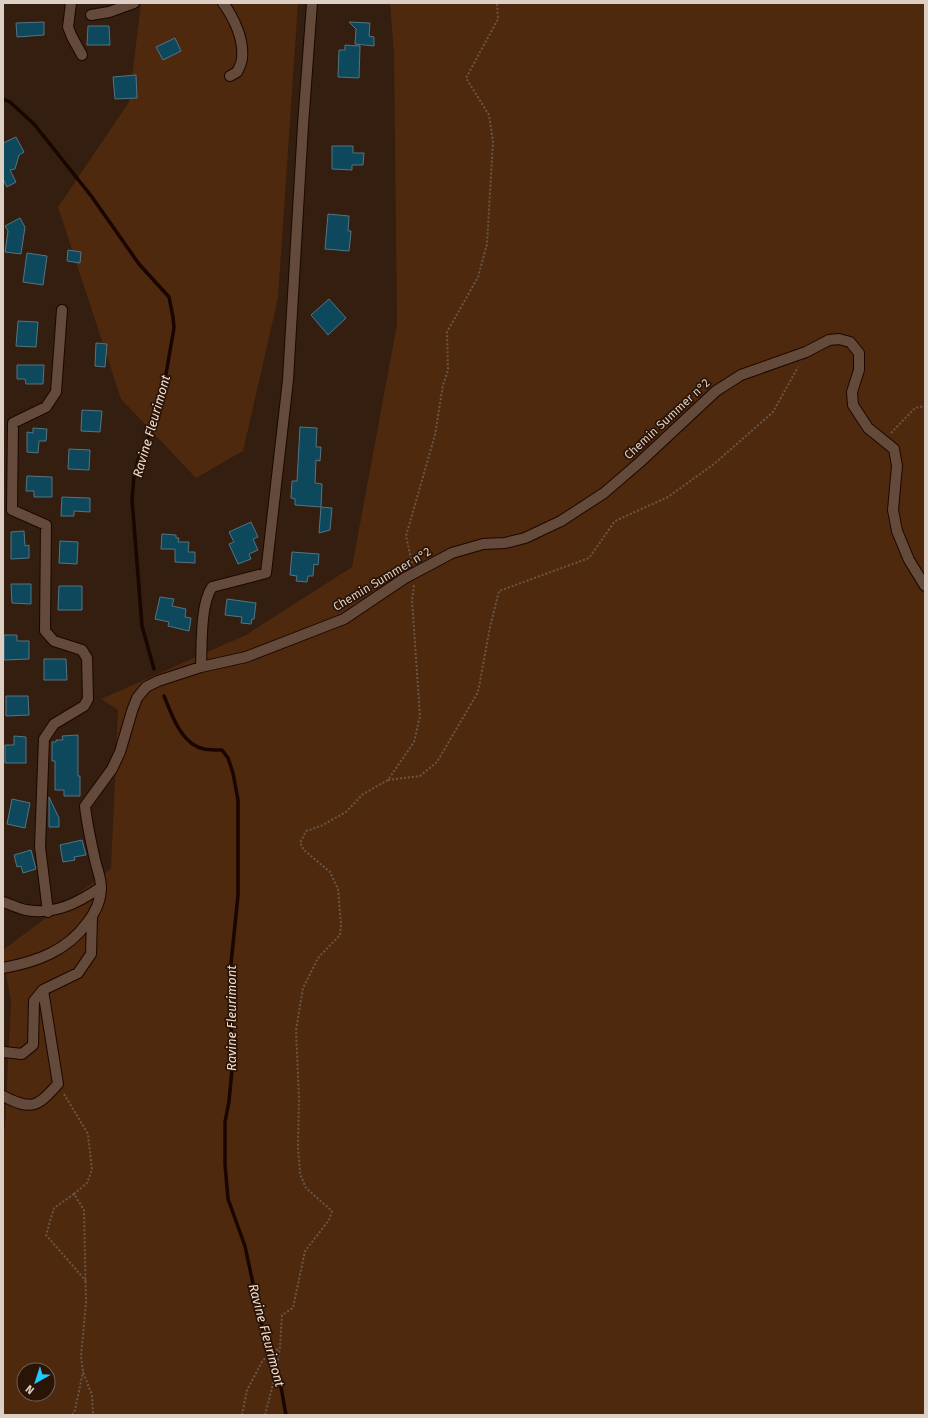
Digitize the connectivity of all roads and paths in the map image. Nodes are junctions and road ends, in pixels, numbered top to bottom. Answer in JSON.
{"nodes":[{"id":1,"x":71,"y":3,"type":"edge"},
{"id":2,"x":134,"y":3,"type":"edge"},
{"id":3,"x":223,"y":3,"type":"edge"},
{"id":4,"x":312,"y":3,"type":"edge"},
{"id":5,"x":497,"y":3,"type":"edge"},
{"id":6,"x":91,"y":15,"type":"dead end"},
{"id":7,"x":82,"y":55,"type":"dead end"},
{"id":8,"x":230,"y":76,"type":"dead end"},
{"id":9,"x":62,"y":310,"type":"dead end"},
{"id":10,"x":806,"y":352,"type":"junction"},
{"id":11,"x":925,"y":406,"type":"edge"},
{"id":12,"x":883,"y":441,"type":"junction"},
{"id":13,"x":415,"y":573,"type":"junction"},
{"id":14,"x":925,"y":586,"type":"edge"},
{"id":15,"x":201,"y":667,"type":"junction"},
{"id":16,"x":388,"y":780,"type":"junction"},
{"id":17,"x":101,"y":887,"type":"junction"},
{"id":18,"x":3,"y":902,"type":"edge"},
{"id":19,"x":48,"y":912,"type":"junction"},
{"id":20,"x":92,"y":917,"type":"junction"},
{"id":21,"x":3,"y":968,"type":"edge"},
{"id":22,"x":43,"y":990,"type":"junction"},
{"id":23,"x":4,"y":1052,"type":"edge"},
{"id":24,"x":58,"y":1084,"type":"junction"},
{"id":25,"x":3,"y":1096,"type":"edge"},
{"id":26,"x":74,"y":1194,"type":"junction"},
{"id":27,"x":86,"y":1281,"type":"junction"},
{"id":28,"x":280,"y":1347,"type":"junction"},
{"id":29,"x":83,"y":1372,"type":"junction"},
{"id":30,"x":72,"y":1415,"type":"edge"},
{"id":31,"x":93,"y":1415,"type":"edge"},
{"id":32,"x":242,"y":1415,"type":"edge"},
{"id":33,"x":264,"y":1415,"type":"edge"}],
"edges":[{"from":1,"to":7,"type":"street"},
{"from":2,"to":6,"type":"street"},
{"from":3,"to":8,"type":"street"},
{"from":4,"to":15,"type":"street"},
{"from":5,"to":13,"type":"path"},
{"from":9,"to":19,"type":"street"},
{"from":10,"to":12,"type":"street","name":"Chemin Summer n°2"},
{"from":10,"to":13,"type":"street","name":"Chemin Summer n°2"},
{"from":10,"to":16,"type":"path"},
{"from":11,"to":12,"type":"path"},
{"from":12,"to":14,"type":"street","name":"Chemin Summer n°2"},
{"from":13,"to":15,"type":"street","name":"Chemin Summer n°2"},
{"from":13,"to":16,"type":"path"},
{"from":15,"to":17,"type":"street","name":"Chemin Summer n°2"},
{"from":16,"to":28,"type":"path"},
{"from":17,"to":19,"type":"street"},
{"from":17,"to":20,"type":"street","name":"Chemin Summer n°2"},
{"from":18,"to":19,"type":"street"},
{"from":20,"to":21,"type":"street","name":"Chemin Summer n°2"},
{"from":20,"to":22,"type":"street"},
{"from":22,"to":23,"type":"street"},
{"from":22,"to":24,"type":"street"},
{"from":24,"to":25,"type":"street"},
{"from":24,"to":26,"type":"path"},
{"from":26,"to":27,"type":"path"},
{"from":26,"to":27,"type":"path"},
{"from":27,"to":29,"type":"path"},
{"from":28,"to":32,"type":"path"},
{"from":28,"to":33,"type":"path"},
{"from":29,"to":30,"type":"path"},
{"from":29,"to":31,"type":"path"}]}
